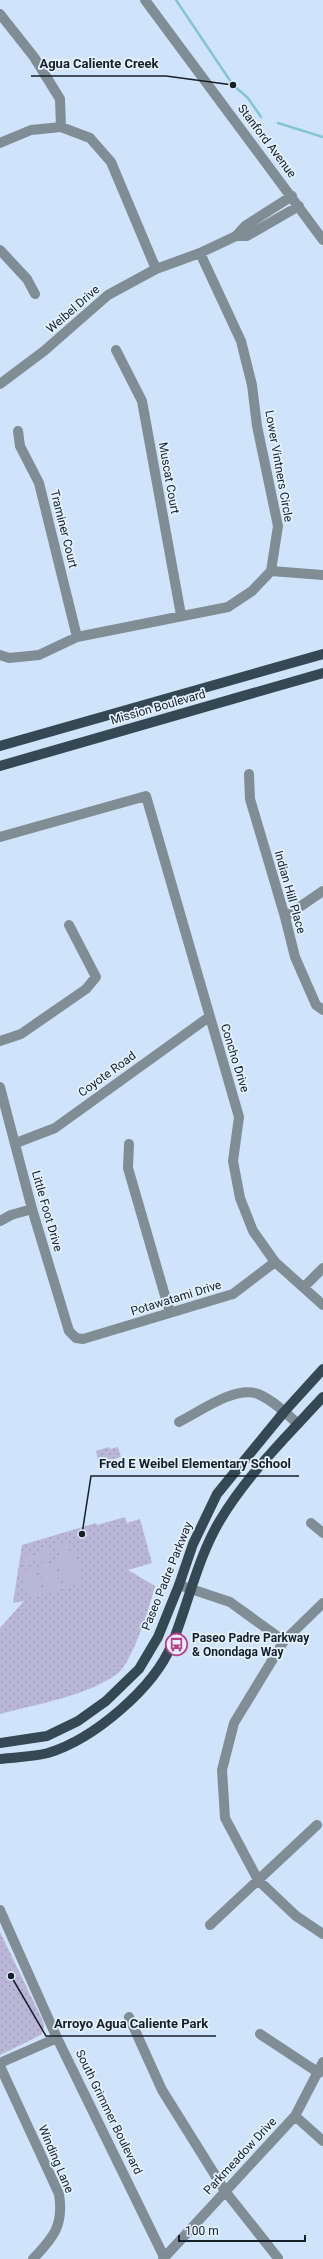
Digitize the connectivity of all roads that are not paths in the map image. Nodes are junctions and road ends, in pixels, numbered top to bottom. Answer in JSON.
{"nodes":[{"id":1,"x":145,"y":0,"type":"edge"},
{"id":2,"x":0,"y":14,"type":"edge"},
{"id":3,"x":61,"y":127,"type":"junction"},
{"id":4,"x":0,"y":143,"type":"edge"},
{"id":5,"x":292,"y":196,"type":"junction"},
{"id":6,"x":299,"y":206,"type":"junction"},
{"id":7,"x":236,"y":236,"type":"junction"},
{"id":8,"x":323,"y":240,"type":"edge"},
{"id":9,"x":0,"y":250,"type":"edge"},
{"id":10,"x":200,"y":253,"type":"junction"},
{"id":11,"x":156,"y":269,"type":"junction"},
{"id":12,"x":35,"y":294,"type":"dead end"},
{"id":13,"x":116,"y":350,"type":"dead end"},
{"id":14,"x":0,"y":384,"type":"edge"},
{"id":15,"x":18,"y":431,"type":"dead end"},
{"id":16,"x":271,"y":571,"type":"junction"},
{"id":17,"x":323,"y":575,"type":"edge"},
{"id":18,"x":181,"y":615,"type":"junction"},
{"id":19,"x":77,"y":637,"type":"junction"},
{"id":20,"x":323,"y":654,"type":"edge"},
{"id":21,"x":0,"y":655,"type":"edge"},
{"id":22,"x":323,"y":673,"type":"edge"},
{"id":23,"x":0,"y":746,"type":"edge"},
{"id":24,"x":0,"y":766,"type":"edge"},
{"id":25,"x":249,"y":774,"type":"dead end"},
{"id":26,"x":0,"y":837,"type":"edge"},
{"id":27,"x":323,"y":891,"type":"edge"},
{"id":28,"x":285,"y":917,"type":"junction"},
{"id":29,"x":69,"y":924,"type":"dead end"},
{"id":30,"x":323,"y":1010,"type":"edge"},
{"id":31,"x":209,"y":1017,"type":"junction"},
{"id":32,"x":0,"y":1041,"type":"edge"},
{"id":33,"x":0,"y":1087,"type":"edge"},
{"id":34,"x":16,"y":1143,"type":"junction"},
{"id":35,"x":129,"y":1144,"type":"dead end"},
{"id":36,"x":32,"y":1209,"type":"junction"},
{"id":37,"x":0,"y":1221,"type":"edge"},
{"id":38,"x":275,"y":1262,"type":"junction"},
{"id":39,"x":323,"y":1268,"type":"edge"},
{"id":40,"x":304,"y":1287,"type":"junction"},
{"id":41,"x":323,"y":1305,"type":"edge"},
{"id":42,"x":170,"y":1313,"type":"junction"},
{"id":43,"x":76,"y":1338,"type":"joint"},
{"id":44,"x":323,"y":1368,"type":"edge"},
{"id":45,"x":323,"y":1397,"type":"edge"},
{"id":46,"x":284,"y":1412,"type":"junction"},
{"id":47,"x":179,"y":1422,"type":"dead end"},
{"id":48,"x":298,"y":1424,"type":"junction"},
{"id":49,"x":311,"y":1523,"type":"dead end"},
{"id":50,"x":323,"y":1533,"type":"edge"},
{"id":51,"x":179,"y":1585,"type":"junction"},
{"id":52,"x":193,"y":1589,"type":"junction"},
{"id":53,"x":323,"y":1602,"type":"edge"},
{"id":54,"x":284,"y":1641,"type":"junction"},
{"id":55,"x":0,"y":1743,"type":"edge"},
{"id":56,"x":0,"y":1758,"type":"edge"},
{"id":57,"x":317,"y":1825,"type":"dead end"},
{"id":58,"x":258,"y":1880,"type":"junction"},
{"id":59,"x":0,"y":1910,"type":"edge"},
{"id":60,"x":210,"y":1925,"type":"dead end"},
{"id":61,"x":323,"y":1934,"type":"edge"},
{"id":62,"x":129,"y":2017,"type":"dead end"},
{"id":63,"x":260,"y":2034,"type":"dead end"},
{"id":64,"x":57,"y":2038,"type":"junction"},
{"id":65,"x":323,"y":2062,"type":"edge"},
{"id":66,"x":0,"y":2063,"type":"edge"},
{"id":67,"x":0,"y":2066,"type":"edge"},
{"id":68,"x":319,"y":2073,"type":"junction"},
{"id":69,"x":295,"y":2116,"type":"junction"},
{"id":70,"x":323,"y":2141,"type":"edge"},
{"id":71,"x":225,"y":2191,"type":"junction"},
{"id":72,"x":278,"y":2258,"type":"edge"},
{"id":73,"x":33,"y":2259,"type":"edge"},
{"id":74,"x":164,"y":2259,"type":"edge"}],
"edges":[{"from":1,"to":5,"type":"street","name":"Stanford Avenue"},
{"from":2,"to":3,"type":"street"},
{"from":3,"to":4,"type":"street"},
{"from":3,"to":11,"type":"street"},
{"from":5,"to":6,"type":"street","name":"Stanford Avenue"},
{"from":5,"to":7,"type":"street","name":"Weibel Drive"},
{"from":6,"to":7,"type":"street","name":"Weibel Drive"},
{"from":6,"to":8,"type":"street","name":"Stanford Avenue"},
{"from":7,"to":10,"type":"street","name":"Weibel Drive"},
{"from":9,"to":12,"type":"street"},
{"from":10,"to":11,"type":"street","name":"Weibel Drive"},
{"from":10,"to":16,"type":"street","name":"Lower Vintners Circle"},
{"from":11,"to":14,"type":"street","name":"Weibel Drive"},
{"from":13,"to":18,"type":"street","name":"Muscat Court"},
{"from":15,"to":19,"type":"street","name":"Traminer Court"},
{"from":16,"to":17,"type":"street"},
{"from":16,"to":18,"type":"street"},
{"from":18,"to":19,"type":"street"},
{"from":19,"to":21,"type":"street"},
{"from":20,"to":23,"type":"main road","name":"Mission Boulevard"},
{"from":22,"to":24,"type":"main road","name":"Mission Boulevard"},
{"from":25,"to":28,"type":"street","name":"Indian Hill Place"},
{"from":26,"to":31,"type":"street","name":"Concho Drive"},
{"from":27,"to":28,"type":"street"},
{"from":28,"to":30,"type":"street","name":"Indian Hill Place"},
{"from":29,"to":32,"type":"street"},
{"from":31,"to":34,"type":"street","name":"Coyote Road"},
{"from":31,"to":38,"type":"street","name":"Concho Drive"},
{"from":33,"to":34,"type":"street","name":"Little Foot Drive"},
{"from":34,"to":36,"type":"street","name":"Little Foot Drive"},
{"from":35,"to":42,"type":"street"},
{"from":36,"to":37,"type":"street"},
{"from":36,"to":43,"type":"street","name":"Little Foot Drive"},
{"from":38,"to":40,"type":"street","name":"Concho Drive"},
{"from":38,"to":42,"type":"street","name":"Potawatami Drive"},
{"from":39,"to":40,"type":"street"},
{"from":40,"to":41,"type":"street","name":"Concho Drive"},
{"from":42,"to":43,"type":"street","name":"Potawatami Drive"},
{"from":44,"to":46,"type":"main road","name":"Paseo Padre Parkway"},
{"from":45,"to":48,"type":"main road"},
{"from":46,"to":47,"type":"street"},
{"from":46,"to":48,"type":"street"},
{"from":46,"to":51,"type":"main road","name":"Paseo Padre Parkway"},
{"from":48,"to":52,"type":"main road"},
{"from":49,"to":50,"type":"street"},
{"from":51,"to":52,"type":"street"},
{"from":51,"to":55,"type":"main road","name":"Paseo Padre Parkway"},
{"from":52,"to":54,"type":"street"},
{"from":52,"to":56,"type":"main road"},
{"from":53,"to":54,"type":"street"},
{"from":54,"to":58,"type":"street"},
{"from":57,"to":58,"type":"street"},
{"from":58,"to":60,"type":"street"},
{"from":58,"to":61,"type":"street"},
{"from":59,"to":64,"type":"street","name":"South Grimmer Boulevard"},
{"from":62,"to":71,"type":"street"},
{"from":63,"to":68,"type":"street"},
{"from":64,"to":66,"type":"street"},
{"from":64,"to":74,"type":"street","name":"South Grimmer Boulevard"},
{"from":65,"to":68,"type":"street","name":"Parkmeadow Drive"},
{"from":67,"to":73,"type":"street","name":"Winding Lane"},
{"from":68,"to":69,"type":"street","name":"Parkmeadow Drive"},
{"from":69,"to":70,"type":"street"},
{"from":69,"to":71,"type":"street","name":"Parkmeadow Drive"},
{"from":71,"to":72,"type":"street"},
{"from":71,"to":74,"type":"street","name":"Parkmeadow Drive"}]}
